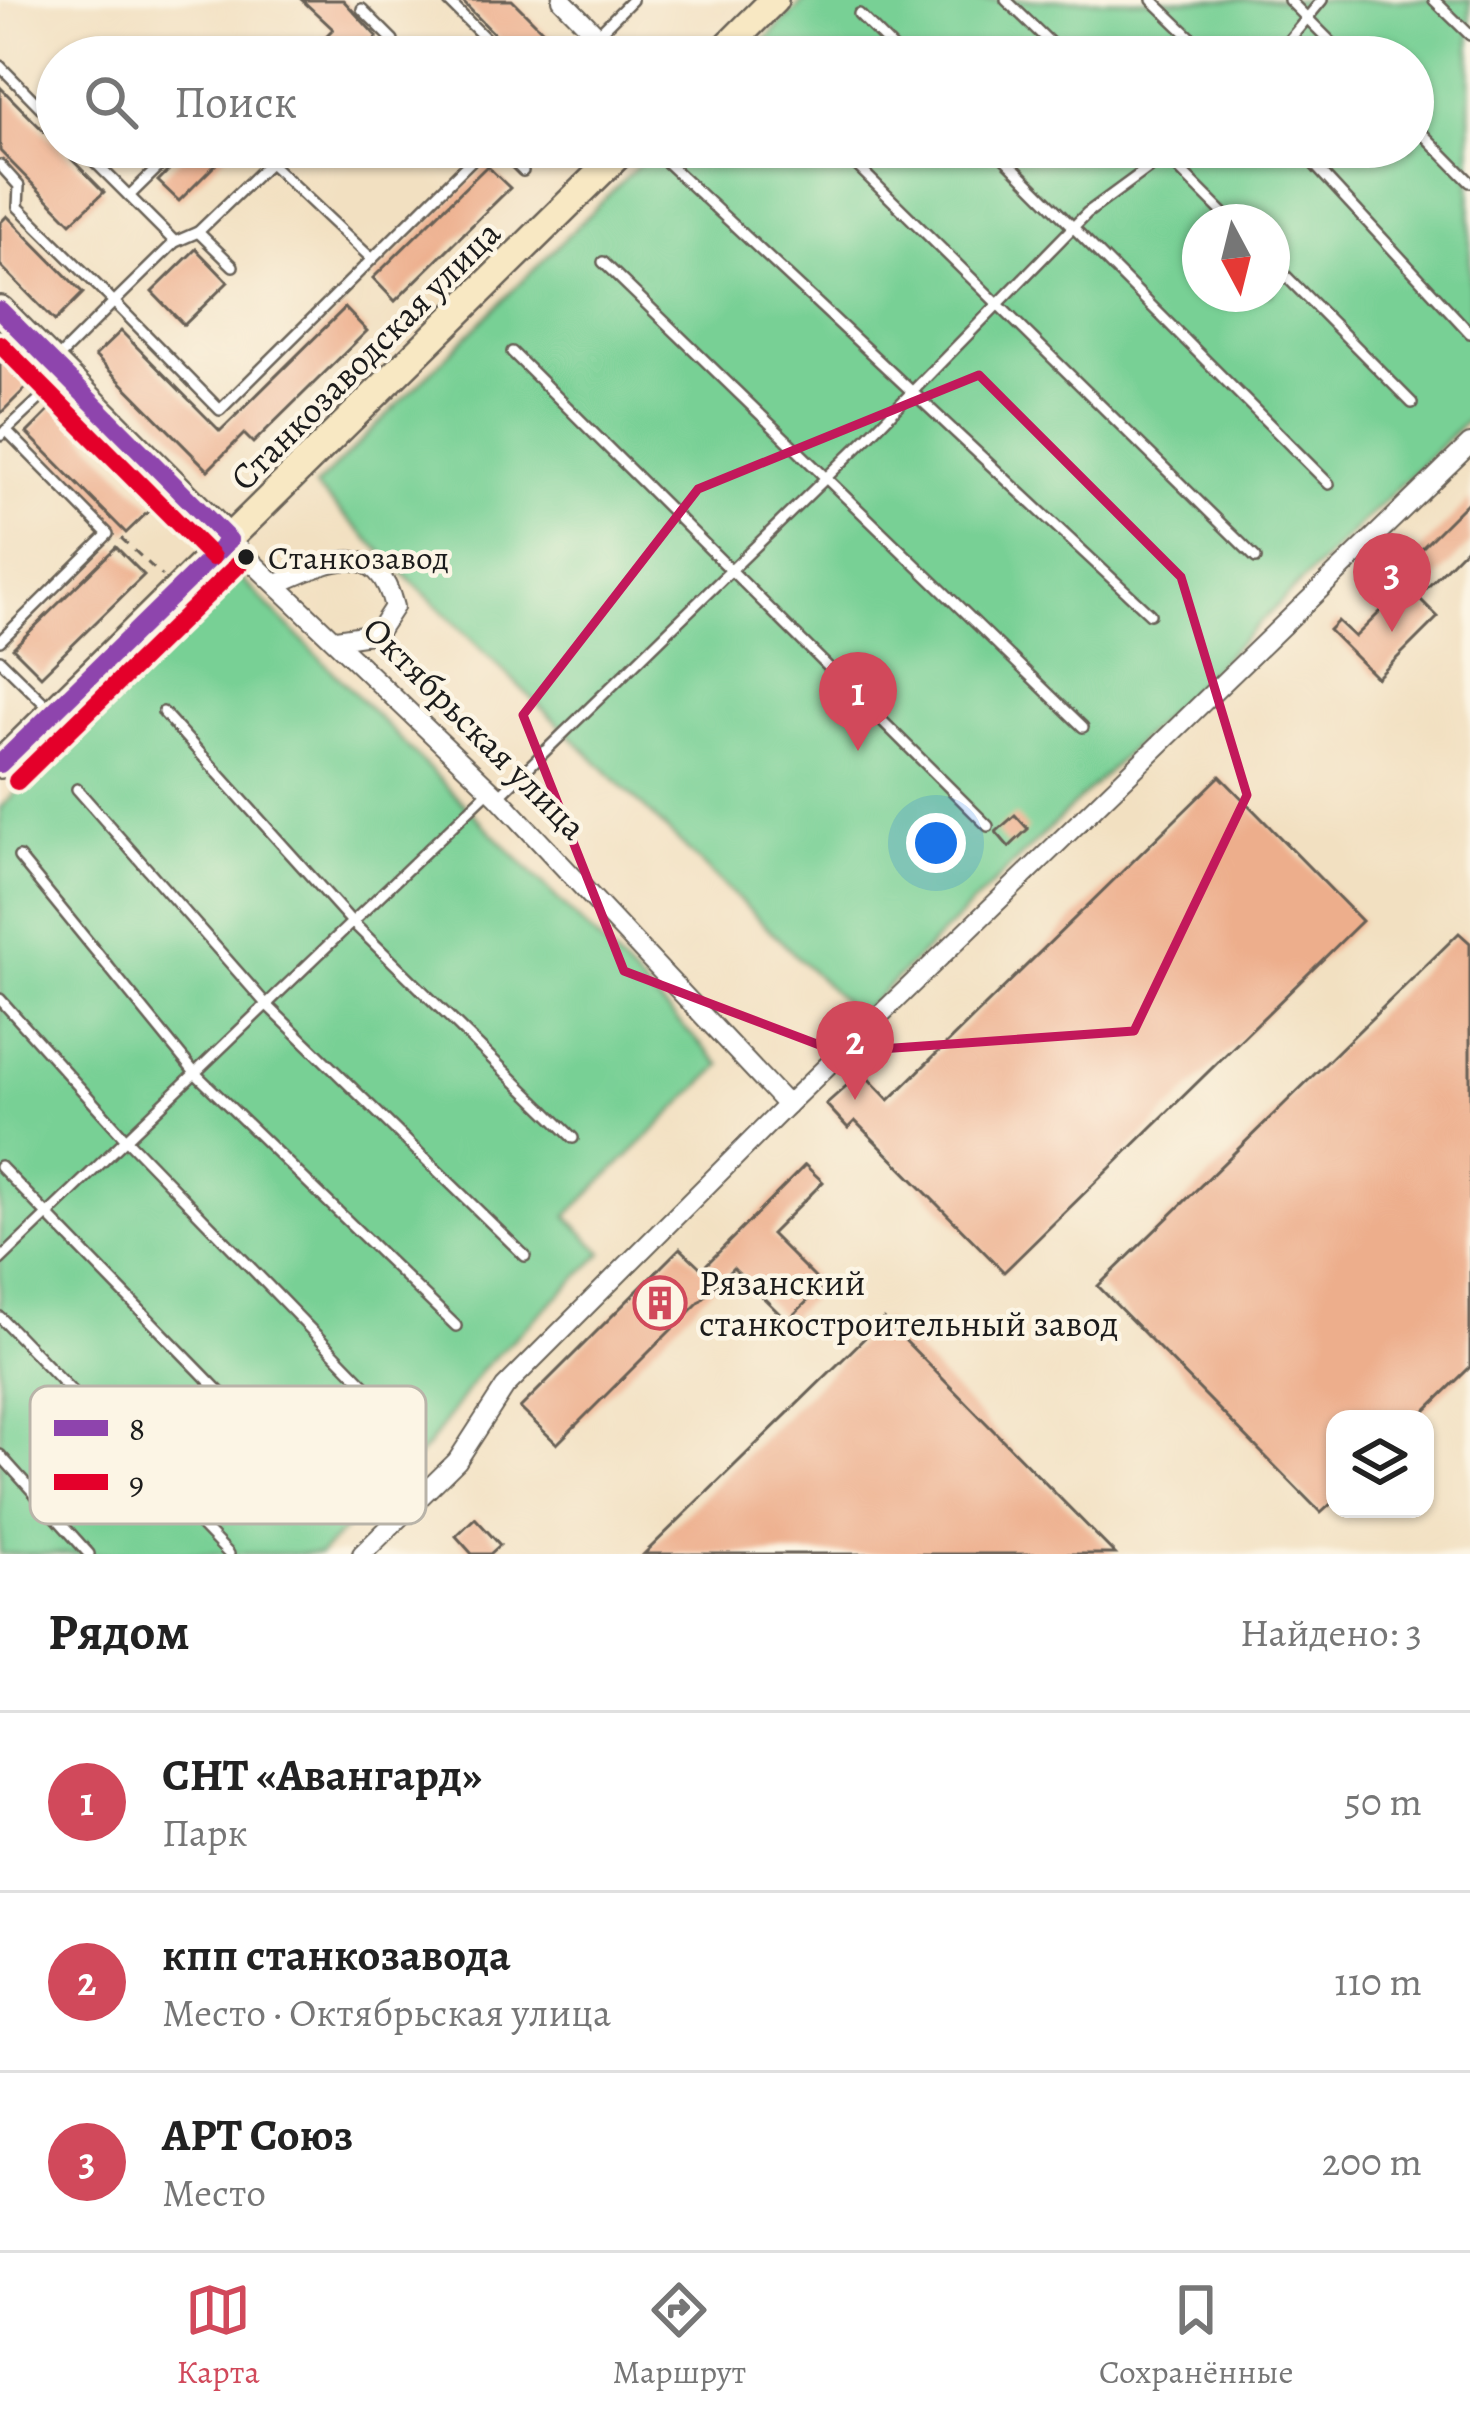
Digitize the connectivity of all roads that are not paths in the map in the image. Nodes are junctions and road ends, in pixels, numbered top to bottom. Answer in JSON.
{"nodes":[{"id":1,"x":446,"y":0,"type":"edge"},
{"id":2,"x":562,"y":0,"type":"edge"},
{"id":3,"x":632,"y":0,"type":"edge"},
{"id":4,"x":774,"y":0,"type":"edge"},
{"id":5,"x":1006,"y":0,"type":"edge"},
{"id":6,"x":1152,"y":0,"type":"edge"},
{"id":7,"x":1289,"y":0,"type":"edge"},
{"id":8,"x":1322,"y":0,"type":"edge"},
{"id":9,"x":1434,"y":0,"type":"edge"},
{"id":10,"x":362,"y":9,"type":"dead end"},
{"id":11,"x":860,"y":14,"type":"dead end"},
{"id":12,"x":1306,"y":17,"type":"junction"},
{"id":13,"x":597,"y":35,"type":"joint"},
{"id":14,"x":1470,"y":35,"type":"edge"},
{"id":15,"x":389,"y":36,"type":"edge"},
{"id":16,"x":483,"y":36,"type":"edge"},
{"id":17,"x":737,"y":36,"type":"edge"},
{"id":18,"x":881,"y":36,"type":"edge"},
{"id":19,"x":1043,"y":36,"type":"edge"},
{"id":20,"x":1189,"y":36,"type":"edge"},
{"id":21,"x":1291,"y":36,"type":"edge"},
{"id":22,"x":1325,"y":36,"type":"edge"},
{"id":23,"x":0,"y":66,"type":"edge"},
{"id":24,"x":36,"y":103,"type":"edge"},
{"id":25,"x":1434,"y":145,"type":"edge"},
{"id":26,"x":0,"y":165,"type":"edge"},
{"id":27,"x":101,"y":168,"type":"edge"},
{"id":28,"x":158,"y":168,"type":"edge"},
{"id":29,"x":265,"y":168,"type":"edge"},
{"id":30,"x":275,"y":168,"type":"edge"},
{"id":31,"x":464,"y":168,"type":"edge"},
{"id":32,"x":520,"y":168,"type":"edge"},
{"id":33,"x":605,"y":168,"type":"edge"},
{"id":34,"x":673,"y":168,"type":"edge"},
{"id":35,"x":859,"y":168,"type":"edge"},
{"id":36,"x":1013,"y":168,"type":"edge"},
{"id":37,"x":1141,"y":168,"type":"edge"},
{"id":38,"x":1178,"y":168,"type":"edge"},
{"id":39,"x":1317,"y":168,"type":"edge"},
{"id":40,"x":523,"y":171,"type":"dead end"},
{"id":41,"x":1470,"y":182,"type":"edge"},
{"id":42,"x":129,"y":196,"type":"junction"},
{"id":43,"x":1214,"y":204,"type":"edge"},
{"id":44,"x":1073,"y":227,"type":"junction"},
{"id":45,"x":198,"y":232,"type":"junction"},
{"id":46,"x":175,"y":242,"type":"junction"},
{"id":47,"x":372,"y":259,"type":"junction"},
{"id":48,"x":603,"y":262,"type":"dead end"},
{"id":49,"x":232,"y":266,"type":"dead end"},
{"id":50,"x":1290,"y":280,"type":"edge"},
{"id":51,"x":114,"y":302,"type":"junction"},
{"id":52,"x":996,"y":306,"type":"junction"},
{"id":53,"x":0,"y":310,"type":"edge"},
{"id":54,"x":1470,"y":333,"type":"edge"},
{"id":55,"x":512,"y":352,"type":"dead end"},
{"id":56,"x":59,"y":368,"type":"junction"},
{"id":57,"x":911,"y":392,"type":"junction"},
{"id":58,"x":1412,"y":403,"type":"dead end"},
{"id":59,"x":3,"y":433,"type":"edge"},
{"id":60,"x":1470,"y":444,"type":"edge"},
{"id":61,"x":824,"y":478,"type":"junction"},
{"id":62,"x":1329,"y":484,"type":"dead end"},
{"id":63,"x":229,"y":540,"type":"junction"},
{"id":64,"x":1256,"y":558,"type":"dead end"},
{"id":65,"x":729,"y":571,"type":"junction"},
{"id":66,"x":278,"y":584,"type":"junction"},
{"id":67,"x":1150,"y":614,"type":"dead end"},
{"id":68,"x":336,"y":639,"type":"junction"},
{"id":69,"x":0,"y":641,"type":"edge"},
{"id":70,"x":0,"y":660,"type":"edge"},
{"id":71,"x":53,"y":712,"type":"junction"},
{"id":72,"x":163,"y":712,"type":"dead end"},
{"id":73,"x":1083,"y":727,"type":"dead end"},
{"id":74,"x":0,"y":764,"type":"edge"},
{"id":75,"x":77,"y":789,"type":"dead end"},
{"id":76,"x":494,"y":793,"type":"junction"},
{"id":77,"x":988,"y":826,"type":"dead end"},
{"id":78,"x":19,"y":857,"type":"dead end"},
{"id":79,"x":352,"y":922,"type":"junction"},
{"id":80,"x":0,"y":999,"type":"edge"},
{"id":81,"x":266,"y":1004,"type":"junction"},
{"id":82,"x":195,"y":1073,"type":"junction"},
{"id":83,"x":787,"y":1105,"type":"junction"},
{"id":84,"x":573,"y":1138,"type":"dead end"},
{"id":85,"x":126,"y":1139,"type":"junction"},
{"id":86,"x":0,"y":1166,"type":"edge"},
{"id":87,"x":47,"y":1215,"type":"junction"},
{"id":88,"x":525,"y":1256,"type":"dead end"},
{"id":89,"x":0,"y":1260,"type":"edge"},
{"id":90,"x":0,"y":1317,"type":"edge"},
{"id":91,"x":456,"y":1326,"type":"dead end"},
{"id":92,"x":67,"y":1386,"type":"edge"},
{"id":93,"x":214,"y":1386,"type":"edge"},
{"id":94,"x":366,"y":1386,"type":"edge"},
{"id":95,"x":0,"y":1455,"type":"edge"},
{"id":96,"x":30,"y":1488,"type":"edge"},
{"id":97,"x":426,"y":1491,"type":"edge"},
{"id":98,"x":62,"y":1524,"type":"edge"},
{"id":99,"x":201,"y":1524,"type":"edge"},
{"id":100,"x":393,"y":1524,"type":"edge"},
{"id":101,"x":89,"y":1554,"type":"edge"},
{"id":102,"x":230,"y":1554,"type":"edge"},
{"id":103,"x":362,"y":1554,"type":"edge"}],
"edges":[{"from":1,"to":16,"type":"lane"},
{"from":2,"to":13,"type":"street"},
{"from":3,"to":13,"type":"lane"},
{"from":4,"to":17,"type":"street"},
{"from":5,"to":19,"type":"lane"},
{"from":6,"to":20,"type":"lane"},
{"from":7,"to":12,"type":"lane"},
{"from":8,"to":12,"type":"lane"},
{"from":9,"to":14,"type":"lane"},
{"from":10,"to":15,"type":"lane"},
{"from":11,"to":18,"type":"lane"},
{"from":12,"to":21,"type":"lane"},
{"from":12,"to":22,"type":"lane"},
{"from":23,"to":24,"type":"lane"},
{"from":25,"to":41,"type":"lane"},
{"from":26,"to":51,"type":"lane"},
{"from":27,"to":42,"type":"lane"},
{"from":28,"to":42,"type":"lane"},
{"from":29,"to":45,"type":"lane"},
{"from":30,"to":47,"type":"lane"},
{"from":31,"to":47,"type":"lane"},
{"from":32,"to":40,"type":"lane"},
{"from":33,"to":63,"type":"street","name":"Станкозаводская улица"},
{"from":34,"to":57,"type":"lane"},
{"from":35,"to":52,"type":"lane"},
{"from":36,"to":44,"type":"lane"},
{"from":37,"to":44,"type":"lane"},
{"from":38,"to":43,"type":"lane"},
{"from":39,"to":54,"type":"lane"},
{"from":42,"to":46,"type":"lane"},
{"from":44,"to":52,"type":"lane"},
{"from":44,"to":62,"type":"lane"},
{"from":45,"to":46,"type":"lane"},
{"from":45,"to":49,"type":"lane"},
{"from":46,"to":51,"type":"lane"},
{"from":47,"to":51,"type":"lane"},
{"from":48,"to":61,"type":"lane"},
{"from":50,"to":58,"type":"lane"},
{"from":51,"to":56,"type":"lane"},
{"from":52,"to":57,"type":"lane"},
{"from":52,"to":64,"type":"lane"},
{"from":53,"to":56,"type":"street","name":"Октябрьская улица"},
{"from":55,"to":65,"type":"lane"},
{"from":56,"to":59,"type":"lane"},
{"from":56,"to":63,"type":"street","name":"Октябрьская улица"},
{"from":57,"to":61,"type":"lane"},
{"from":57,"to":67,"type":"lane"},
{"from":59,"to":69,"type":"lane"},
{"from":60,"to":83,"type":"street"},
{"from":61,"to":65,"type":"lane"},
{"from":61,"to":73,"type":"lane"},
{"from":63,"to":66,"type":"street","name":"Октябрьская улица"},
{"from":63,"to":71,"type":"street","name":"Станкозаводская улица"},
{"from":65,"to":76,"type":"lane"},
{"from":65,"to":77,"type":"lane"},
{"from":66,"to":68,"type":"street","name":"Октябрьская улица"},
{"from":66,"to":68,"type":"street"},
{"from":68,"to":76,"type":"street","name":"Октябрьская улица"},
{"from":70,"to":71,"type":"lane"},
{"from":71,"to":74,"type":"street","name":"Станкозаводская улица"},
{"from":72,"to":79,"type":"lane"},
{"from":75,"to":81,"type":"lane"},
{"from":76,"to":79,"type":"lane"},
{"from":76,"to":83,"type":"street","name":"Октябрьская улица"},
{"from":78,"to":82,"type":"lane"},
{"from":79,"to":81,"type":"lane"},
{"from":79,"to":84,"type":"lane"},
{"from":80,"to":85,"type":"lane"},
{"from":81,"to":82,"type":"lane"},
{"from":81,"to":88,"type":"lane"},
{"from":82,"to":85,"type":"lane"},
{"from":82,"to":91,"type":"lane"},
{"from":83,"to":97,"type":"street"},
{"from":85,"to":87,"type":"lane"},
{"from":85,"to":94,"type":"lane"},
{"from":86,"to":87,"type":"lane"},
{"from":87,"to":89,"type":"lane"},
{"from":87,"to":93,"type":"lane"},
{"from":90,"to":92,"type":"lane"},
{"from":95,"to":96,"type":"lane"},
{"from":98,"to":101,"type":"lane"},
{"from":99,"to":102,"type":"lane"},
{"from":100,"to":103,"type":"street"}]}
